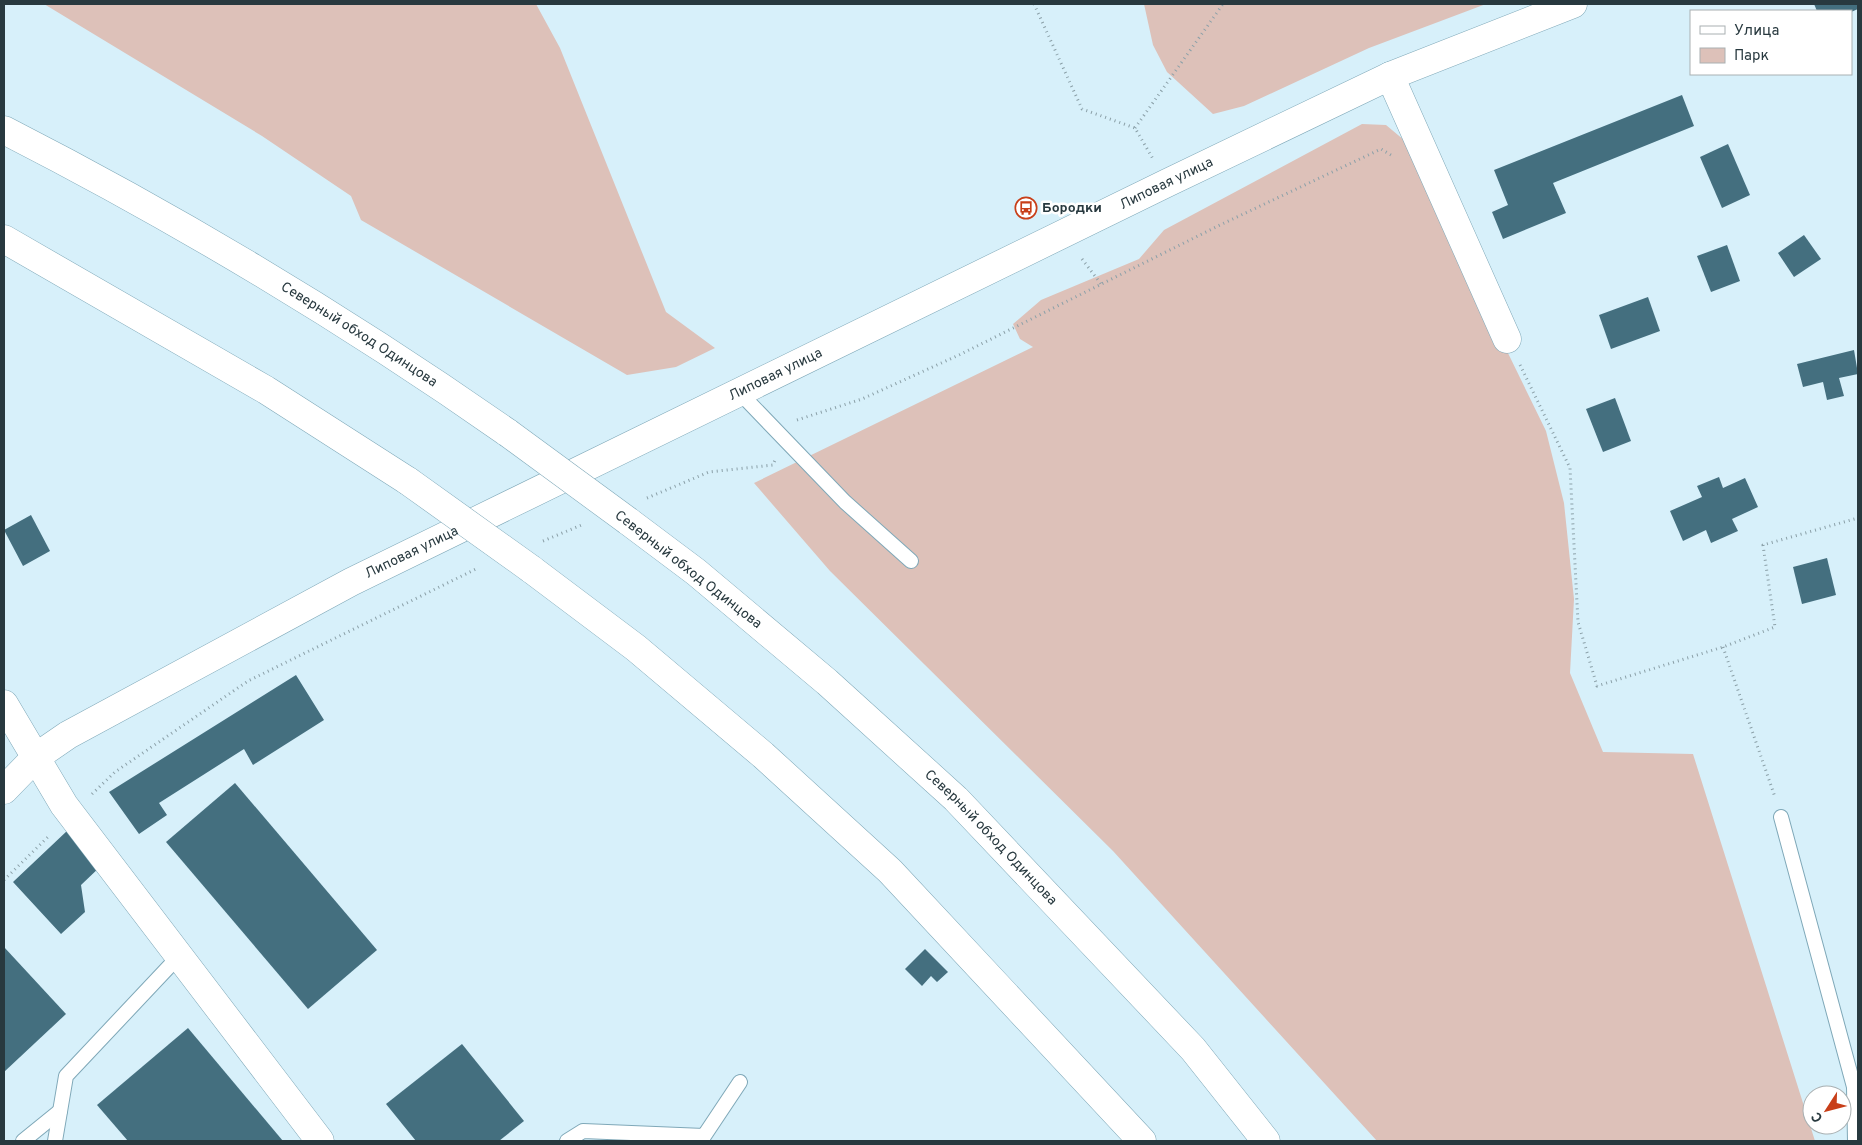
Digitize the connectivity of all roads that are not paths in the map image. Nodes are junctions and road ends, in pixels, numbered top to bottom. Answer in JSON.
{"nodes":[{"id":1,"x":1573,"y":4,"type":"edge"},
{"id":2,"x":1390,"y":76,"type":"junction"},
{"id":3,"x":4,"y":130,"type":"edge"},
{"id":4,"x":4,"y":239,"type":"edge"},
{"id":5,"x":1507,"y":338,"type":"road end"},
{"id":6,"x":739,"y":392,"type":"junction"},
{"id":7,"x":911,"y":561,"type":"dead end"},
{"id":8,"x":4,"y":704,"type":"edge"},
{"id":9,"x":36,"y":757,"type":"junction"},
{"id":10,"x":4,"y":790,"type":"edge"},
{"id":11,"x":1781,"y":817,"type":"road end"},
{"id":12,"x":179,"y":956,"type":"junction"},
{"id":13,"x":740,"y":1082,"type":"dead end"},
{"id":14,"x":60,"y":1110,"type":"junction"},
{"id":15,"x":706,"y":1139,"type":"edge"},
{"id":16,"x":23,"y":1141,"type":"edge"},
{"id":17,"x":55,"y":1141,"type":"edge"},
{"id":18,"x":320,"y":1141,"type":"edge"},
{"id":19,"x":567,"y":1141,"type":"edge"},
{"id":20,"x":1142,"y":1141,"type":"edge"},
{"id":21,"x":1266,"y":1141,"type":"edge"},
{"id":22,"x":1855,"y":1141,"type":"edge"}],
"edges":[{"from":1,"to":2,"type":"main road","name":"Липовая улица"},
{"from":2,"to":5,"type":"main road"},
{"from":2,"to":6,"type":"main road","name":"Липовая улица"},
{"from":3,"to":21,"type":"main road","name":"Северный обход Одинцова","bridge":true},
{"from":4,"to":20,"type":"main road","bridge":true},
{"from":6,"to":7,"type":"lane"},
{"from":6,"to":9,"type":"main road","name":"Липовая улица"},
{"from":8,"to":9,"type":"main road"},
{"from":9,"to":10,"type":"main road","name":"Липовая улица"},
{"from":9,"to":12,"type":"main road"},
{"from":11,"to":22,"type":"lane"},
{"from":12,"to":14,"type":"lane"},
{"from":12,"to":18,"type":"main road"},
{"from":13,"to":15,"type":"lane"},
{"from":14,"to":16,"type":"lane"},
{"from":14,"to":17,"type":"lane"},
{"from":15,"to":19,"type":"lane"}]}
